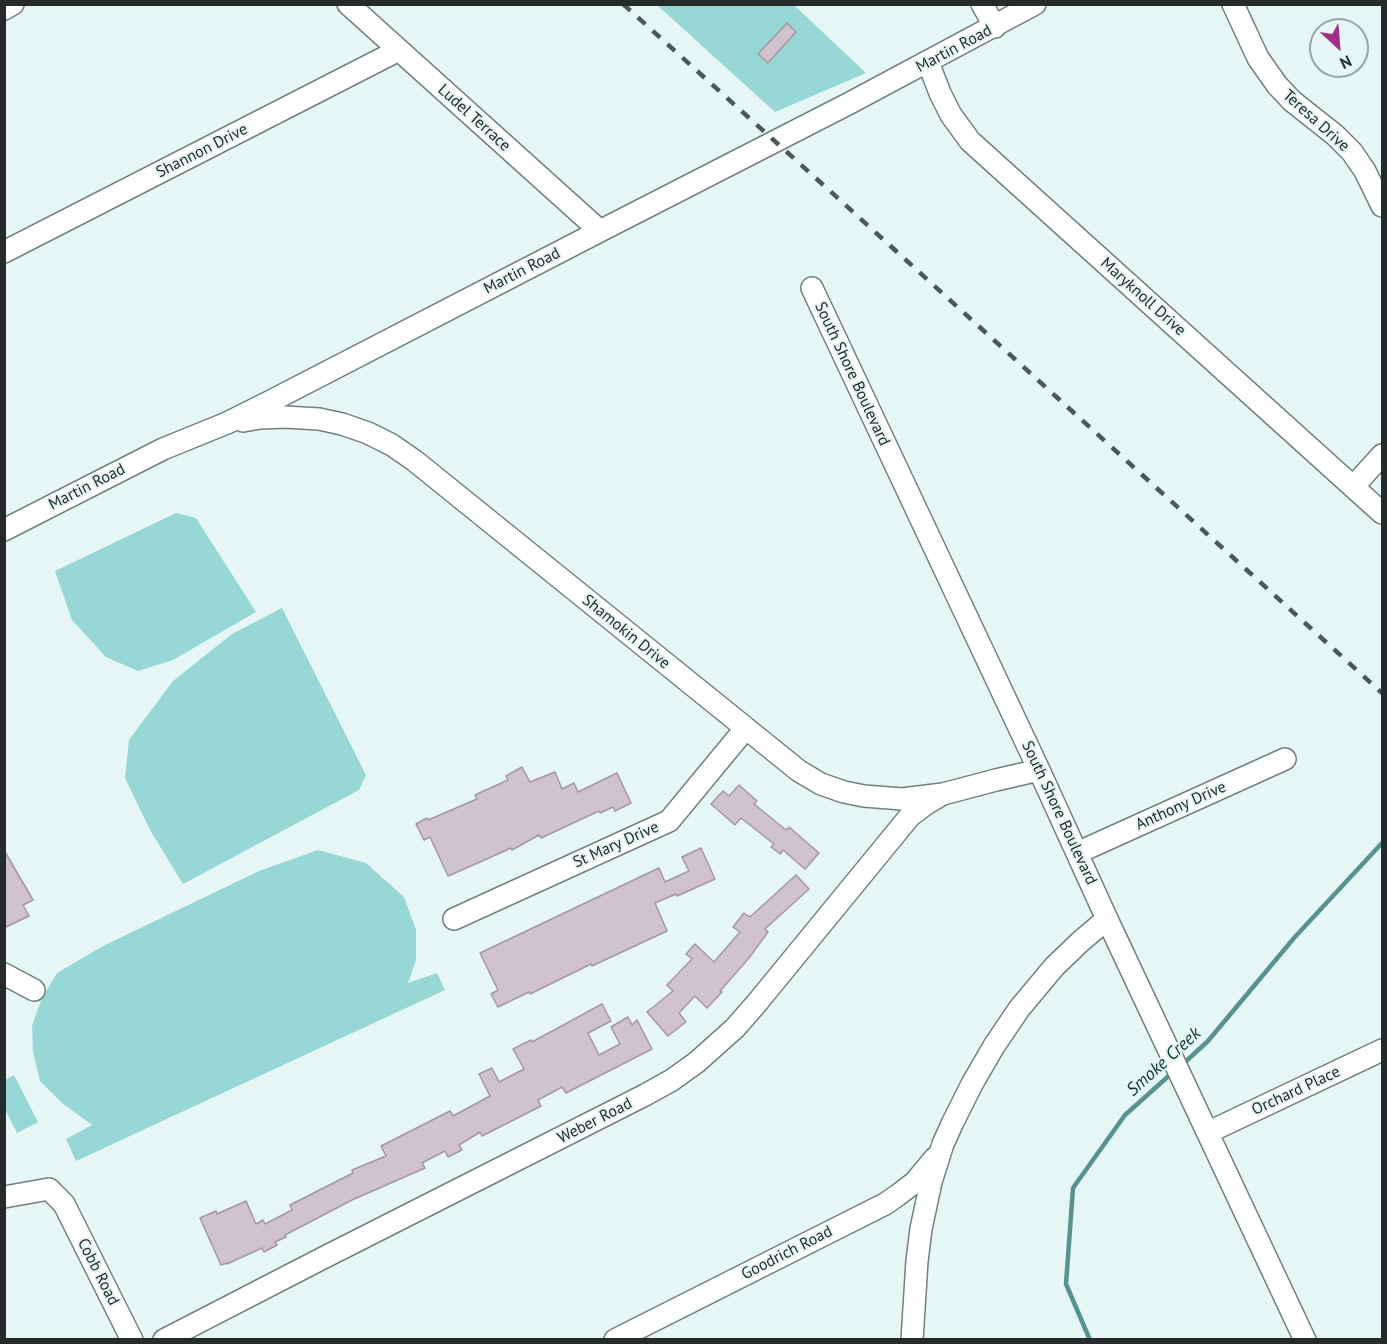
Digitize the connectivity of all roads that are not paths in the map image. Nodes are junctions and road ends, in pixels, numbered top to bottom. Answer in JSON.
{"nodes":[{"id":1,"x":13,"y":4,"type":"edge"},
{"id":2,"x":348,"y":4,"type":"edge"},
{"id":3,"x":982,"y":4,"type":"edge"},
{"id":4,"x":1035,"y":4,"type":"edge"},
{"id":5,"x":1233,"y":4,"type":"edge"},
{"id":6,"x":4,"y":9,"type":"edge"},
{"id":7,"x":995,"y":27,"type":"junction"},
{"id":8,"x":399,"y":50,"type":"junction"},
{"id":9,"x":928,"y":62,"type":"junction"},
{"id":10,"x":1383,"y":206,"type":"edge"},
{"id":11,"x":600,"y":231,"type":"junction"},
{"id":12,"x":4,"y":252,"type":"edge"},
{"id":13,"x":812,"y":288,"type":"dead end"},
{"id":14,"x":227,"y":423,"type":"junction"},
{"id":15,"x":1383,"y":455,"type":"edge"},
{"id":16,"x":1353,"y":487,"type":"junction"},
{"id":17,"x":1383,"y":513,"type":"edge"},
{"id":18,"x":4,"y":530,"type":"edge"},
{"id":19,"x":745,"y":729,"type":"junction"},
{"id":20,"x":1285,"y":759,"type":"dead end"},
{"id":21,"x":1039,"y":771,"type":"junction"},
{"id":22,"x":943,"y":795,"type":"junction"},
{"id":23,"x":1077,"y":853,"type":"junction"},
{"id":24,"x":1107,"y":918,"type":"junction"},
{"id":25,"x":454,"y":919,"type":"dead end"},
{"id":26,"x":4,"y":974,"type":"edge"},
{"id":27,"x":34,"y":990,"type":"dead end"},
{"id":28,"x":1383,"y":1050,"type":"edge"},
{"id":29,"x":1209,"y":1132,"type":"junction"},
{"id":30,"x":944,"y":1144,"type":"junction"},
{"id":31,"x":4,"y":1197,"type":"edge"},
{"id":32,"x":132,"y":1340,"type":"edge"},
{"id":33,"x":164,"y":1340,"type":"edge"},
{"id":34,"x":615,"y":1340,"type":"edge"},
{"id":35,"x":912,"y":1340,"type":"edge"},
{"id":36,"x":1305,"y":1340,"type":"edge"}],
"edges":[{"from":1,"to":6,"type":"street"},
{"from":2,"to":8,"type":"street","name":"Ludel Terrace"},
{"from":3,"to":7,"type":"street"},
{"from":4,"to":7,"type":"street","name":"Martin Road"},
{"from":5,"to":10,"type":"street","name":"Teresa Drive"},
{"from":7,"to":9,"type":"street","name":"Martin Road"},
{"from":8,"to":11,"type":"street","name":"Ludel Terrace"},
{"from":8,"to":12,"type":"street","name":"Shannon Drive"},
{"from":9,"to":11,"type":"street","name":"Martin Road"},
{"from":9,"to":16,"type":"street","name":"Maryknoll Drive"},
{"from":11,"to":14,"type":"street","name":"Martin Road"},
{"from":13,"to":21,"type":"street","name":"South Shore Boulevard"},
{"from":14,"to":18,"type":"street","name":"Martin Road"},
{"from":14,"to":19,"type":"street","name":"Shamokin Drive"},
{"from":15,"to":16,"type":"street"},
{"from":16,"to":17,"type":"street","name":"Maryknoll Drive"},
{"from":19,"to":22,"type":"street","name":"Shamokin Drive"},
{"from":19,"to":25,"type":"street","name":"St Mary Drive"},
{"from":20,"to":23,"type":"street","name":"Anthony Drive"},
{"from":21,"to":22,"type":"street","name":"Shamokin Drive"},
{"from":21,"to":23,"type":"street","name":"South Shore Boulevard"},
{"from":22,"to":33,"type":"street","name":"Weber Road"},
{"from":23,"to":24,"type":"street","name":"South Shore Boulevard"},
{"from":24,"to":29,"type":"street","name":"South Shore Boulevard"},
{"from":24,"to":30,"type":"street"},
{"from":26,"to":27,"type":"street"},
{"from":28,"to":29,"type":"street","name":"Orchard Place"},
{"from":29,"to":36,"type":"street","name":"South Shore Boulevard"},
{"from":30,"to":34,"type":"street","name":"Goodrich Road"},
{"from":30,"to":35,"type":"street"},
{"from":31,"to":32,"type":"street","name":"Cobb Road"}]}
